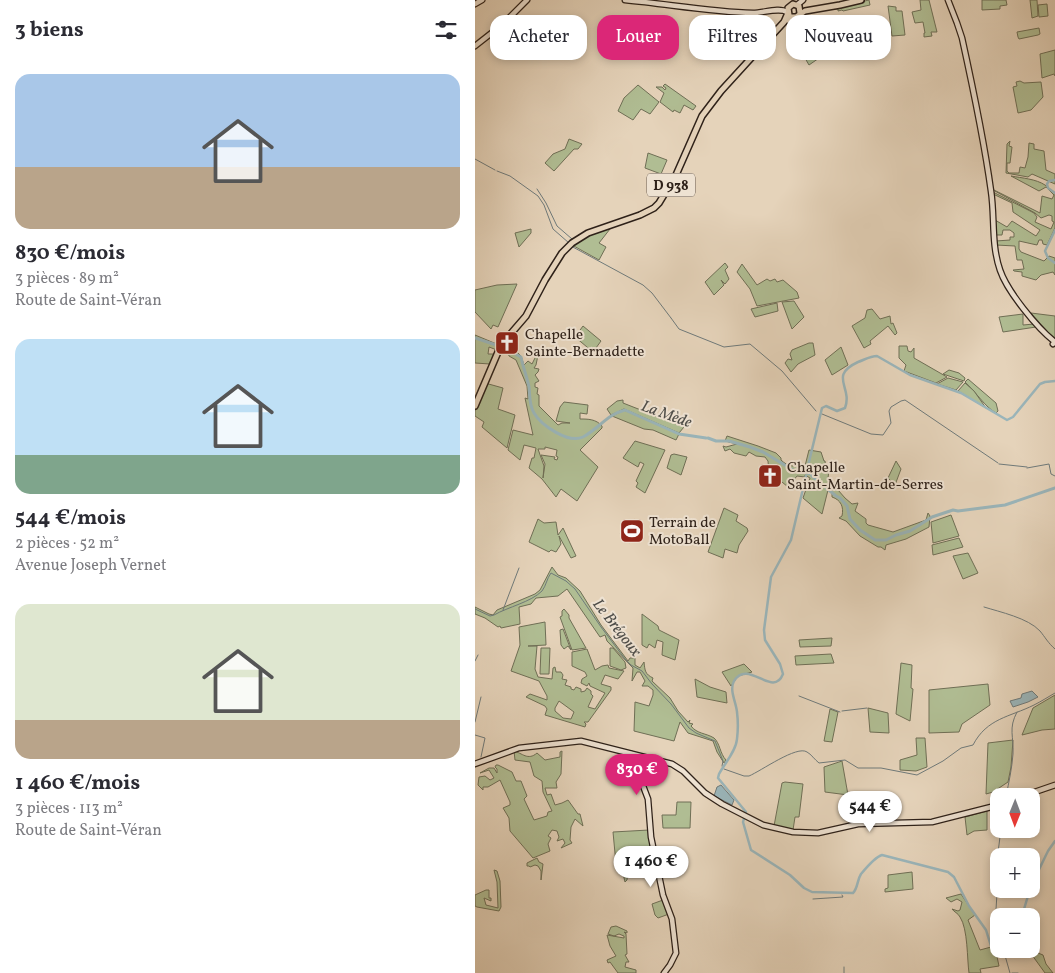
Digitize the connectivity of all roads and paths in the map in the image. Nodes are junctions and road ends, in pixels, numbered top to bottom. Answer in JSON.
{"nodes":[{"id":1,"x":482,"y":0,"type":"edge"},
{"id":2,"x":527,"y":0,"type":"edge"},
{"id":3,"x":625,"y":0,"type":"edge"},
{"id":4,"x":644,"y":0,"type":"edge"},
{"id":5,"x":854,"y":0,"type":"edge"},
{"id":6,"x":861,"y":0,"type":"edge"},
{"id":7,"x":948,"y":0,"type":"edge"},
{"id":8,"x":802,"y":1,"type":"edge"},
{"id":9,"x":475,"y":4,"type":"edge"},
{"id":10,"x":799,"y":9,"type":"junction"},
{"id":11,"x":789,"y":12,"type":"junction"},
{"id":12,"x":475,"y":46,"type":"edge"},
{"id":13,"x":1054,"y":344,"type":"edge"},
{"id":14,"x":475,"y":406,"type":"edge"},
{"id":15,"x":633,"y":754,"type":"junction"},
{"id":16,"x":475,"y":764,"type":"edge"},
{"id":17,"x":1055,"y":785,"type":"edge"},
{"id":18,"x":1040,"y":790,"type":"edge"},
{"id":19,"x":990,"y":807,"type":"edge"},
{"id":20,"x":664,"y":973,"type":"edge"}],
"edges":[{"from":1,"to":9,"type":"street"},
{"from":2,"to":12,"type":"street"},
{"from":3,"to":11,"type":"street"},
{"from":4,"to":11,"type":"street"},
{"from":5,"to":10,"type":"main road"},
{"from":6,"to":10,"type":"main road"},
{"from":7,"to":13,"type":"street"},
{"from":8,"to":10,"type":"street"},
{"from":10,"to":11,"type":"main road","number":"D 938"},
{"from":10,"to":11,"type":"main road","number":"D 938"},
{"from":11,"to":14,"type":"main road","number":"D 938"},
{"from":15,"to":16,"type":"street"},
{"from":15,"to":19,"type":"street"},
{"from":15,"to":20,"type":"street"},
{"from":17,"to":18,"type":"street"}]}
